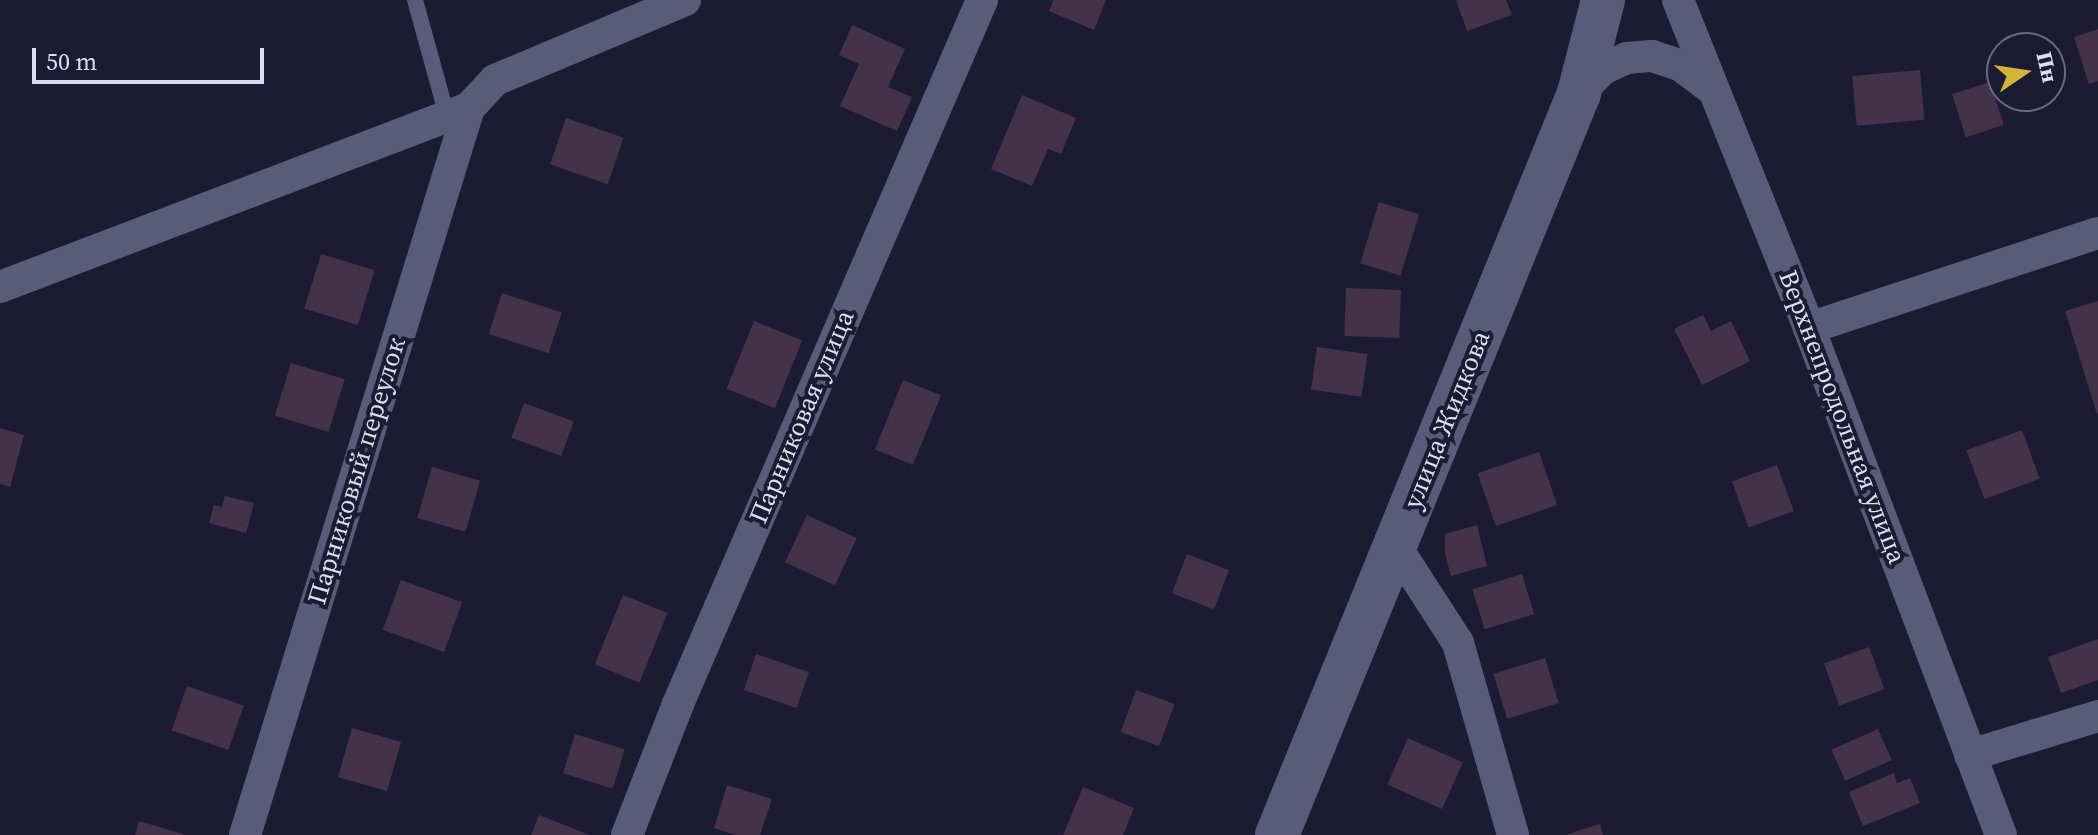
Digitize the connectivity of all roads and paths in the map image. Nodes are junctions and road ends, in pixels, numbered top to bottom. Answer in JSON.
{"nodes":[{"id":1,"x":415,"y":0,"type":"edge"},
{"id":2,"x":685,"y":0,"type":"edge"},
{"id":3,"x":982,"y":0,"type":"edge"},
{"id":4,"x":1603,"y":0,"type":"edge"},
{"id":5,"x":1678,"y":0,"type":"edge"},
{"id":6,"x":1711,"y":88,"type":"junction"},
{"id":7,"x":1579,"y":93,"type":"junction"},
{"id":8,"x":458,"y":112,"type":"junction"},
{"id":9,"x":2098,"y":233,"type":"edge"},
{"id":10,"x":0,"y":287,"type":"edge"},
{"id":11,"x":1809,"y":328,"type":"junction"},
{"id":12,"x":1396,"y":547,"type":"junction"},
{"id":13,"x":2098,"y":716,"type":"edge"},
{"id":14,"x":1970,"y":755,"type":"junction"},
{"id":15,"x":245,"y":835,"type":"edge"},
{"id":16,"x":627,"y":835,"type":"edge"},
{"id":17,"x":1277,"y":835,"type":"edge"},
{"id":18,"x":1513,"y":835,"type":"edge"},
{"id":19,"x":2001,"y":835,"type":"edge"}],
"edges":[{"from":1,"to":8,"type":"lane"},
{"from":2,"to":8,"type":"street"},
{"from":3,"to":16,"type":"street","name":"Парниковая улица"},
{"from":4,"to":7,"type":"main road","name":"улица Жидкова"},
{"from":5,"to":6,"type":"street","name":"Верхнепродольная улица"},
{"from":6,"to":7,"type":"street"},
{"from":6,"to":11,"type":"street","name":"Верхнепродольная улица"},
{"from":7,"to":12,"type":"main road","name":"улица Жидкова"},
{"from":8,"to":10,"type":"street"},
{"from":8,"to":15,"type":"street","name":"Парниковый переулок"},
{"from":9,"to":11,"type":"street"},
{"from":11,"to":14,"type":"street","name":"Верхнепродольная улица"},
{"from":12,"to":17,"type":"main road","name":"улица Жидкова"},
{"from":12,"to":18,"type":"street"},
{"from":13,"to":14,"type":"street"},
{"from":14,"to":19,"type":"street","name":"Верхнепродольная улица"}]}
